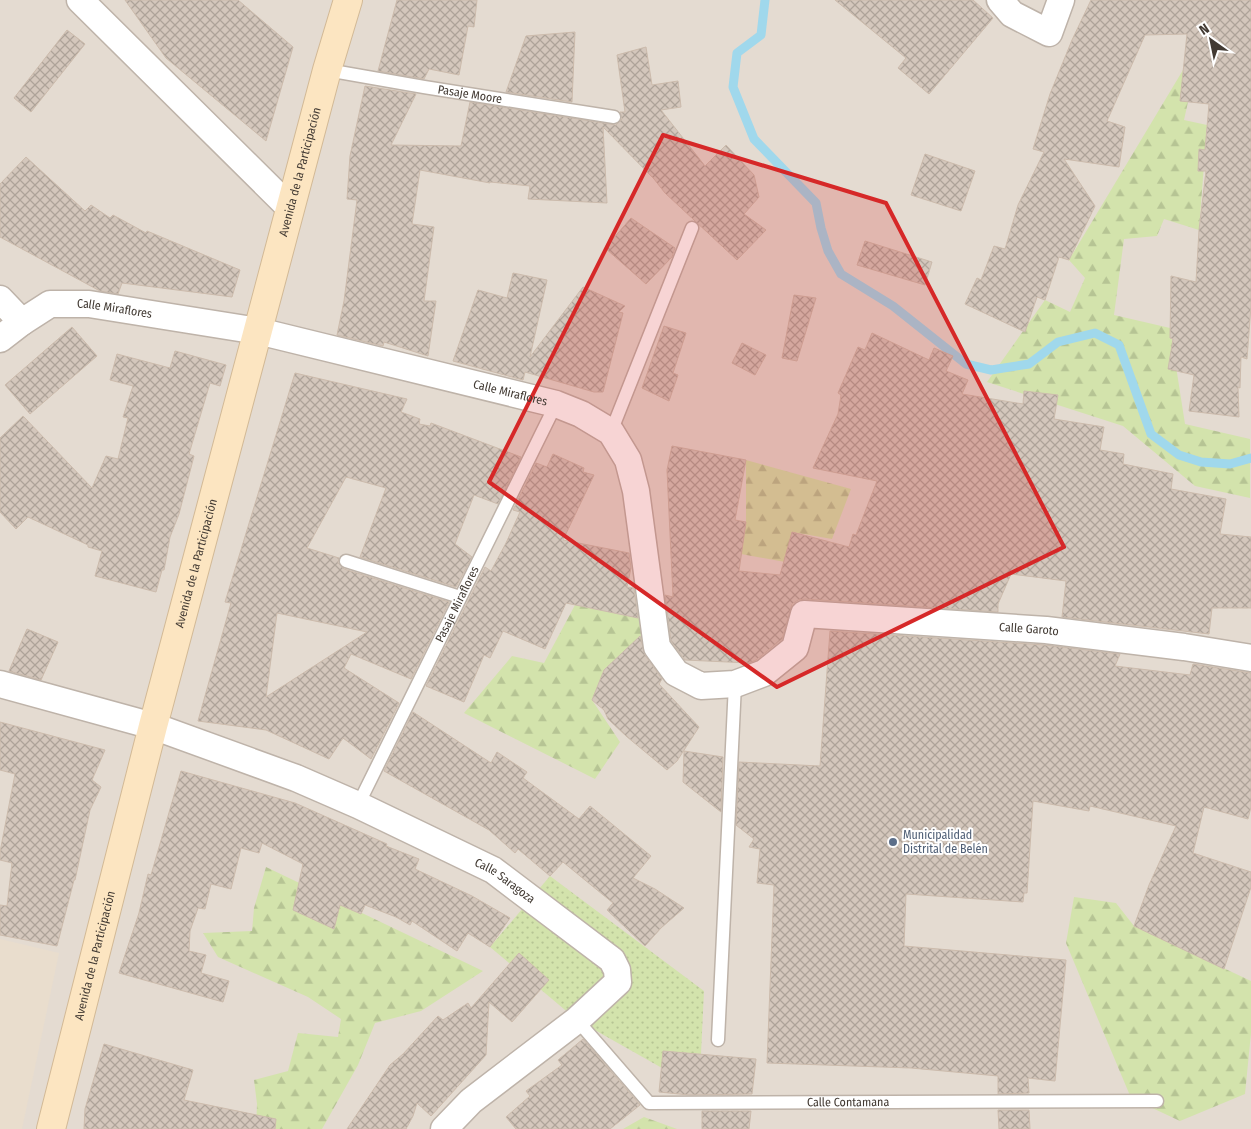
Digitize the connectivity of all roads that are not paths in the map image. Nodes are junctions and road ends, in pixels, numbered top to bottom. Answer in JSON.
{"nodes":[{"id":1,"x":80,"y":0,"type":"edge"},
{"id":2,"x":348,"y":0,"type":"edge"},
{"id":3,"x":1000,"y":0,"type":"edge"},
{"id":4,"x":1061,"y":0,"type":"edge"},
{"id":5,"x":327,"y":70,"type":"junction"},
{"id":6,"x":614,"y":117,"type":"dead end"},
{"id":7,"x":290,"y":208,"type":"junction"},
{"id":8,"x":692,"y":228,"type":"dead end"},
{"id":9,"x":0,"y":299,"type":"edge"},
{"id":10,"x":22,"y":322,"type":"junction"},
{"id":11,"x":258,"y":331,"type":"junction"},
{"id":12,"x":0,"y":339,"type":"edge"},
{"id":13,"x":556,"y":404,"type":"junction"},
{"id":14,"x":610,"y":432,"type":"junction"},
{"id":15,"x":346,"y":561,"type":"dead end"},
{"id":16,"x":460,"y":597,"type":"junction"},
{"id":17,"x":804,"y":614,"type":"joint"},
{"id":18,"x":1251,"y":658,"type":"edge"},
{"id":19,"x":0,"y":684,"type":"edge"},
{"id":20,"x":735,"y":684,"type":"junction"},
{"id":21,"x":153,"y":726,"type":"junction"},
{"id":22,"x":358,"y":805,"type":"junction"},
{"id":23,"x":577,"y":1020,"type":"junction"},
{"id":24,"x":718,"y":1040,"type":"dead end"},
{"id":25,"x":1157,"y":1101,"type":"dead end"},
{"id":26,"x":51,"y":1129,"type":"edge"},
{"id":27,"x":444,"y":1129,"type":"edge"}],
"edges":[{"from":1,"to":7,"type":"street"},
{"from":2,"to":5,"type":"main road","name":"Avenida de la Participación"},
{"from":3,"to":4,"type":"street"},
{"from":5,"to":6,"type":"lane","name":"Pasaje Moore"},
{"from":5,"to":7,"type":"main road","name":"Avenida de la Participación"},
{"from":7,"to":11,"type":"main road","name":"Avenida de la Participación"},
{"from":8,"to":14,"type":"lane"},
{"from":9,"to":10,"type":"street"},
{"from":10,"to":11,"type":"street","name":"Calle Miraflores"},
{"from":10,"to":12,"type":"street","name":"Calle Miraflores"},
{"from":11,"to":13,"type":"street","name":"Calle Miraflores"},
{"from":11,"to":21,"type":"main road","name":"Avenida de la Participación"},
{"from":13,"to":14,"type":"street","name":"Calle Miraflores"},
{"from":13,"to":16,"type":"lane","name":"Pasaje Miraflores"},
{"from":14,"to":20,"type":"street","name":"Calle Miraflores"},
{"from":15,"to":16,"type":"lane"},
{"from":16,"to":22,"type":"lane","name":"Pasaje Miraflores"},
{"from":17,"to":18,"type":"street","name":"Calle Garoto"},
{"from":17,"to":20,"type":"street","name":"Calle Miraflores"},
{"from":19,"to":21,"type":"street","name":"Calle Saragoza"},
{"from":20,"to":24,"type":"lane"},
{"from":21,"to":22,"type":"street","name":"Calle Saragoza"},
{"from":21,"to":26,"type":"main road","name":"Avenida de la Participación"},
{"from":22,"to":23,"type":"street","name":"Calle Saragoza"},
{"from":23,"to":25,"type":"lane","name":"Calle Contamana"},
{"from":23,"to":27,"type":"street","name":"Calle Saragoza"}]}
